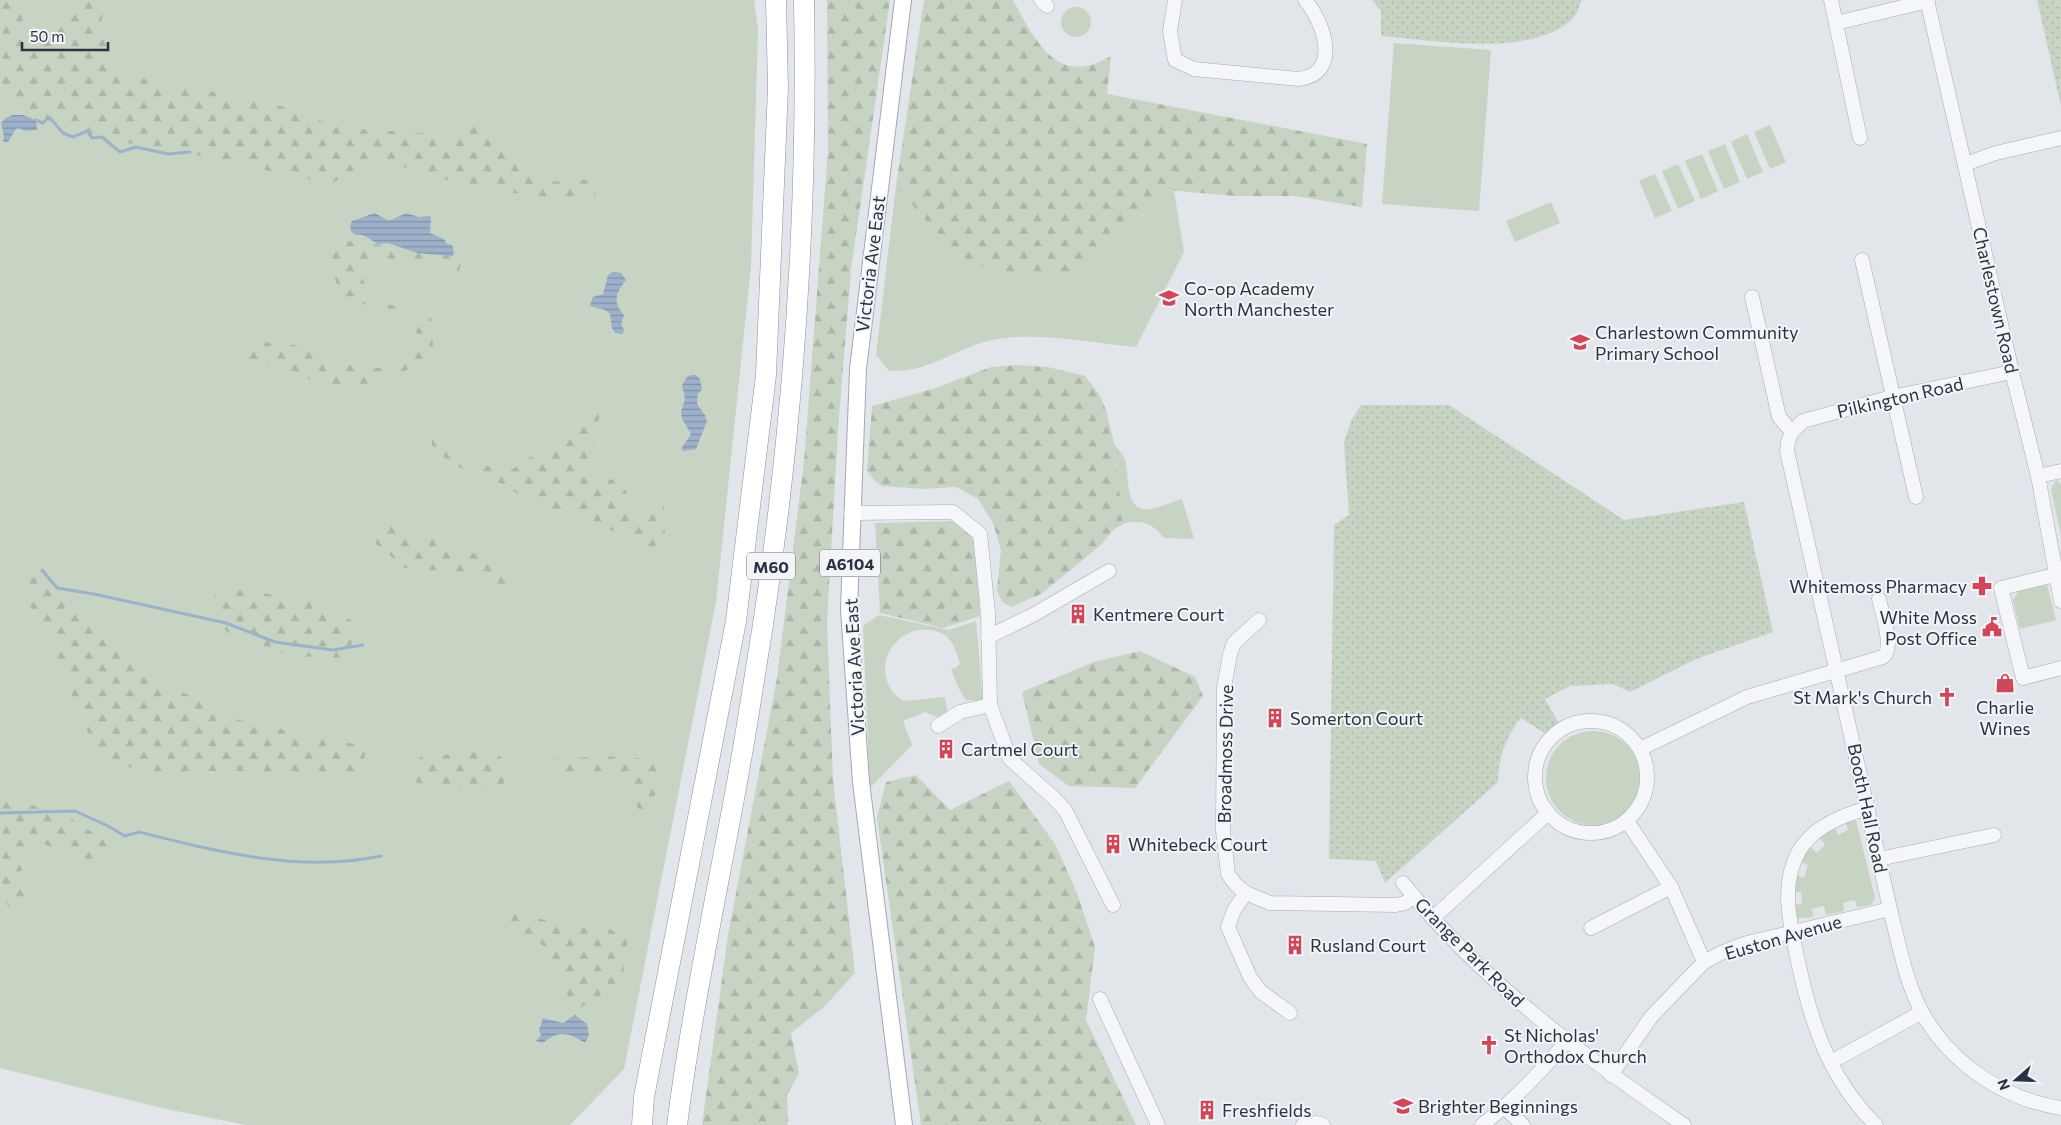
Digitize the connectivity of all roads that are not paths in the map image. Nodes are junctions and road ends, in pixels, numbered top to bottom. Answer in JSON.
{"nodes":[{"id":1,"x":776,"y":0,"type":"edge"},
{"id":2,"x":804,"y":0,"type":"edge"},
{"id":3,"x":903,"y":0,"type":"edge"},
{"id":4,"x":1175,"y":0,"type":"edge"},
{"id":5,"x":1305,"y":0,"type":"edge"},
{"id":6,"x":1831,"y":0,"type":"edge"},
{"id":7,"x":1928,"y":1,"type":"edge"},
{"id":8,"x":1836,"y":23,"type":"junction"},
{"id":9,"x":1860,"y":138,"type":"dead end"},
{"id":10,"x":2061,"y":138,"type":"edge"},
{"id":11,"x":1965,"y":164,"type":"junction"},
{"id":12,"x":1862,"y":260,"type":"dead end"},
{"id":13,"x":1752,"y":298,"type":"dead end"},
{"id":14,"x":2012,"y":372,"type":"junction"},
{"id":15,"x":1892,"y":397,"type":"junction"},
{"id":16,"x":1792,"y":432,"type":"junction"},
{"id":17,"x":2061,"y":471,"type":"edge"},
{"id":18,"x":2038,"y":476,"type":"junction"},
{"id":19,"x":1916,"y":498,"type":"dead end"},
{"id":20,"x":851,"y":513,"type":"junction"},
{"id":21,"x":1110,"y":571,"type":"dead end"},
{"id":22,"x":2055,"y":575,"type":"junction"},
{"id":23,"x":1879,"y":599,"type":"dead end"},
{"id":24,"x":2061,"y":601,"type":"edge"},
{"id":25,"x":1259,"y":620,"type":"dead end"},
{"id":26,"x":988,"y":637,"type":"junction"},
{"id":27,"x":2061,"y":668,"type":"edge"},
{"id":28,"x":1837,"y":671,"type":"junction"},
{"id":29,"x":990,"y":705,"type":"junction"},
{"id":30,"x":938,"y":726,"type":"dead end"},
{"id":31,"x":1640,"y":749,"type":"junction"},
{"id":32,"x":1868,"y":808,"type":"junction"},
{"id":33,"x":1548,"y":813,"type":"junction"},
{"id":34,"x":1627,"y":821,"type":"junction"},
{"id":35,"x":1994,"y":835,"type":"dead end"},
{"id":36,"x":1879,"y":859,"type":"junction"},
{"id":37,"x":1403,"y":883,"type":"dead end"},
{"id":38,"x":1671,"y":887,"type":"junction"},
{"id":39,"x":1246,"y":893,"type":"junction"},
{"id":40,"x":1414,"y":896,"type":"junction"},
{"id":41,"x":1112,"y":905,"type":"dead end"},
{"id":42,"x":1890,"y":909,"type":"junction"},
{"id":43,"x":1433,"y":918,"type":"junction"},
{"id":44,"x":1591,"y":928,"type":"dead end"},
{"id":45,"x":1792,"y":931,"type":"junction"},
{"id":46,"x":1704,"y":962,"type":"junction"},
{"id":47,"x":1100,"y":999,"type":"dead end"},
{"id":48,"x":1922,"y":1012,"type":"junction"},
{"id":49,"x":1290,"y":1013,"type":"dead end"},
{"id":50,"x":1567,"y":1041,"type":"junction"},
{"id":51,"x":1831,"y":1062,"type":"junction"},
{"id":52,"x":1611,"y":1075,"type":"junction"},
{"id":53,"x":1504,"y":1107,"type":"junction"},
{"id":54,"x":2061,"y":1108,"type":"edge"},
{"id":55,"x":642,"y":1125,"type":"edge"},
{"id":56,"x":677,"y":1125,"type":"edge"},
{"id":57,"x":904,"y":1125,"type":"edge"},
{"id":58,"x":1158,"y":1125,"type":"edge"},
{"id":59,"x":1303,"y":1125,"type":"edge"},
{"id":60,"x":1323,"y":1125,"type":"edge"},
{"id":61,"x":1482,"y":1125,"type":"edge"},
{"id":62,"x":1524,"y":1125,"type":"edge"},
{"id":63,"x":1684,"y":1125,"type":"edge"},
{"id":64,"x":1876,"y":1125,"type":"edge"}],
"edges":[{"from":1,"to":55,"type":"highway","number":"M60"},
{"from":2,"to":56,"type":"highway","number":"M60"},
{"from":3,"to":20,"type":"main road","name":"Victoria Ave East","number":"A6104"},
{"from":4,"to":5,"type":"street"},
{"from":6,"to":8,"type":"street"},
{"from":7,"to":8,"type":"street"},
{"from":7,"to":11,"type":"street","name":"Charlestown Road"},
{"from":8,"to":9,"type":"street"},
{"from":10,"to":11,"type":"street"},
{"from":11,"to":14,"type":"street","name":"Charlestown Road"},
{"from":12,"to":15,"type":"street"},
{"from":13,"to":16,"type":"street"},
{"from":14,"to":15,"type":"street","name":"Pilkington Road"},
{"from":14,"to":18,"type":"street","name":"Charlestown Road"},
{"from":15,"to":16,"type":"street","name":"Pilkington Road"},
{"from":15,"to":19,"type":"street"},
{"from":16,"to":28,"type":"street","name":"Booth Hall Road"},
{"from":17,"to":18,"type":"street"},
{"from":18,"to":22,"type":"street","name":"Charlestown Road"},
{"from":20,"to":26,"type":"street"},
{"from":20,"to":57,"type":"main road","name":"Victoria Ave East","number":"A6104"},
{"from":21,"to":26,"type":"street"},
{"from":22,"to":24,"type":"street","name":"Charlestown Road"},
{"from":22,"to":27,"type":"street"},
{"from":23,"to":28,"type":"street"},
{"from":25,"to":39,"type":"street","name":"Broadmoss Drive"},
{"from":26,"to":29,"type":"street"},
{"from":28,"to":31,"type":"street"},
{"from":28,"to":32,"type":"street","name":"Booth Hall Road"},
{"from":29,"to":30,"type":"street"},
{"from":29,"to":41,"type":"street"},
{"from":31,"to":33,"type":"street"},
{"from":31,"to":34,"type":"street"},
{"from":32,"to":36,"type":"street","name":"Booth Hall Road"},
{"from":32,"to":45,"type":"street"},
{"from":33,"to":34,"type":"street"},
{"from":33,"to":43,"type":"street"},
{"from":34,"to":38,"type":"street"},
{"from":35,"to":36,"type":"street"},
{"from":36,"to":42,"type":"street","name":"Booth Hall Road"},
{"from":37,"to":40,"type":"street","name":"Grange Park Road"},
{"from":38,"to":44,"type":"street"},
{"from":38,"to":46,"type":"street"},
{"from":39,"to":40,"type":"street","name":"Broadmoss Drive"},
{"from":39,"to":49,"type":"street"},
{"from":40,"to":43,"type":"street","name":"Grange Park Road"},
{"from":42,"to":45,"type":"street","name":"Euston Avenue"},
{"from":42,"to":48,"type":"street","name":"Booth Hall Road"},
{"from":43,"to":50,"type":"street","name":"Grange Park Road"},
{"from":45,"to":46,"type":"street","name":"Euston Avenue"},
{"from":45,"to":51,"type":"street"},
{"from":46,"to":52,"type":"street","name":"Euston Avenue"},
{"from":47,"to":58,"type":"street"},
{"from":48,"to":51,"type":"street"},
{"from":48,"to":54,"type":"street","name":"Booth Hall Road"},
{"from":50,"to":52,"type":"street","name":"Grange Park Road"},
{"from":50,"to":53,"type":"street"},
{"from":51,"to":64,"type":"street"},
{"from":52,"to":63,"type":"street","name":"Grange Park Road"},
{"from":53,"to":61,"type":"street"},
{"from":53,"to":62,"type":"street"},
{"from":59,"to":60,"type":"street"}]}
